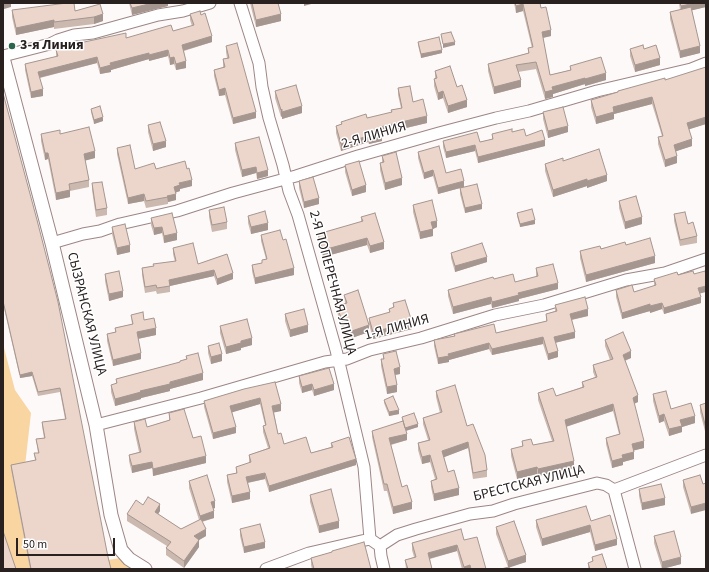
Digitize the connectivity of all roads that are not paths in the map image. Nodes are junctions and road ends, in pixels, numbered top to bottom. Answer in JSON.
{"nodes":[{"id":1,"x":210,"y":3,"type":"edge"},
{"id":2,"x":240,"y":3,"type":"edge"},
{"id":3,"x":3,"y":57,"type":"edge"},
{"id":4,"x":706,"y":64,"type":"edge"},
{"id":5,"x":286,"y":178,"type":"junction"},
{"id":6,"x":52,"y":242,"type":"junction"},
{"id":7,"x":706,"y":259,"type":"edge"},
{"id":8,"x":338,"y":361,"type":"junction"},
{"id":9,"x":96,"y":425,"type":"junction"},
{"id":10,"x":706,"y":455,"type":"edge"},
{"id":11,"x":614,"y":490,"type":"junction"},
{"id":12,"x":370,"y":539,"type":"junction"},
{"id":13,"x":380,"y":546,"type":"junction"},
{"id":14,"x":145,"y":569,"type":"edge"},
{"id":15,"x":266,"y":569,"type":"edge"},
{"id":16,"x":384,"y":569,"type":"edge"},
{"id":17,"x":635,"y":569,"type":"edge"}],
"edges":[{"from":1,"to":3,"type":"street"},
{"from":2,"to":5,"type":"street","name":"2-Я ПОПЕРЕЧНАЯ УЛИЦА"},
{"from":3,"to":6,"type":"street","name":"СЫЗРАНСКАЯ УЛИЦА"},
{"from":4,"to":5,"type":"street","name":"2-Я ЛИНИЯ"},
{"from":5,"to":6,"type":"street","name":"2-Я ЛИНИЯ"},
{"from":5,"to":8,"type":"street","name":"2-Я ПОПЕРЕЧНАЯ УЛИЦА"},
{"from":6,"to":9,"type":"street","name":"СЫЗРАНСКАЯ УЛИЦА"},
{"from":7,"to":8,"type":"street","name":"1-Я ЛИНИЯ"},
{"from":8,"to":9,"type":"street","name":"1-Я ЛИНИЯ"},
{"from":8,"to":12,"type":"street","name":"2-Я ПОПЕРЕЧНАЯ УЛИЦА"},
{"from":9,"to":14,"type":"street","name":"СЫЗРАНСКАЯ УЛИЦА"},
{"from":10,"to":11,"type":"street"},
{"from":11,"to":13,"type":"street","name":"БРЕСТСКАЯ УЛИЦА"},
{"from":11,"to":17,"type":"street"},
{"from":12,"to":13,"type":"street"},
{"from":12,"to":15,"type":"street"},
{"from":13,"to":16,"type":"street"}]}
